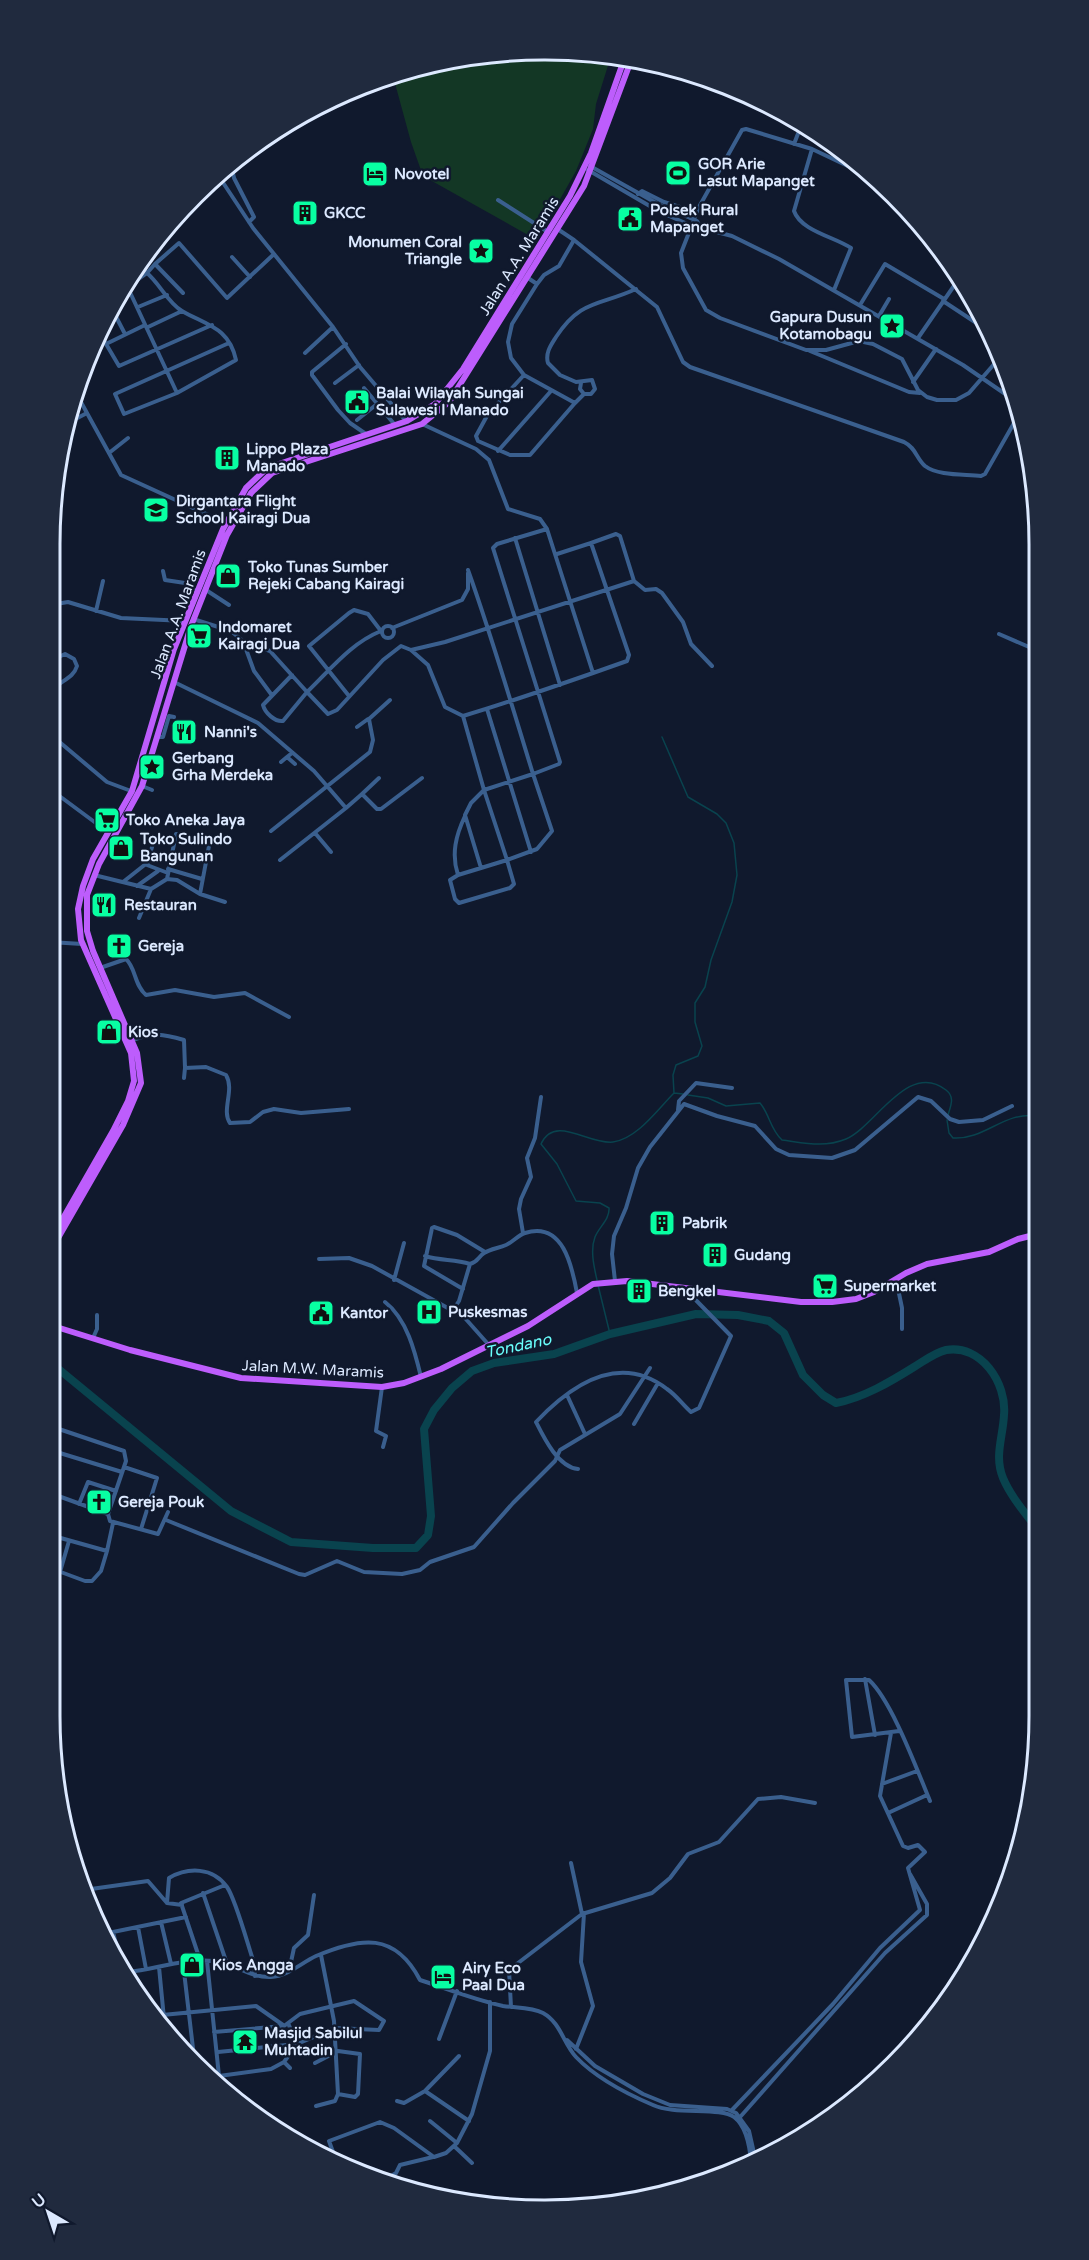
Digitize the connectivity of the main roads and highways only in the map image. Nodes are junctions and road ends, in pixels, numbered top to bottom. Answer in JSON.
{"nodes":[{"id":1,"x":622,"y":66,"type":"edge"},
{"id":2,"x":628,"y":67,"type":"edge"},
{"id":3,"x":589,"y":168,"type":"junction"},
{"id":4,"x":146,"y":740,"type":"junction"},
{"id":5,"x":156,"y":740,"type":"junction"},
{"id":6,"x":72,"y":1210,"type":"junction"},
{"id":7,"x":60,"y":1227,"type":"edge"},
{"id":8,"x":60,"y":1233,"type":"edge"},
{"id":9,"x":1029,"y":1237,"type":"edge"},
{"id":10,"x":60,"y":1328,"type":"edge"}],
"edges":[{"from":1,"to":3,"type":"highway","name":"Jalan A.A. Maramis"},
{"from":2,"to":3,"type":"highway"},
{"from":3,"to":4,"type":"highway","name":"Jalan A.A. Maramis"},
{"from":3,"to":5,"type":"highway"},
{"from":4,"to":5,"type":"highway"},
{"from":4,"to":6,"type":"highway","name":"Jalan A.A. Maramis"},
{"from":5,"to":6,"type":"highway"},
{"from":6,"to":7,"type":"highway","name":"Jalan A.A. Maramis"},
{"from":6,"to":8,"type":"highway"},
{"from":9,"to":10,"type":"highway","name":"Jalan M.W. Maramis"}]}
